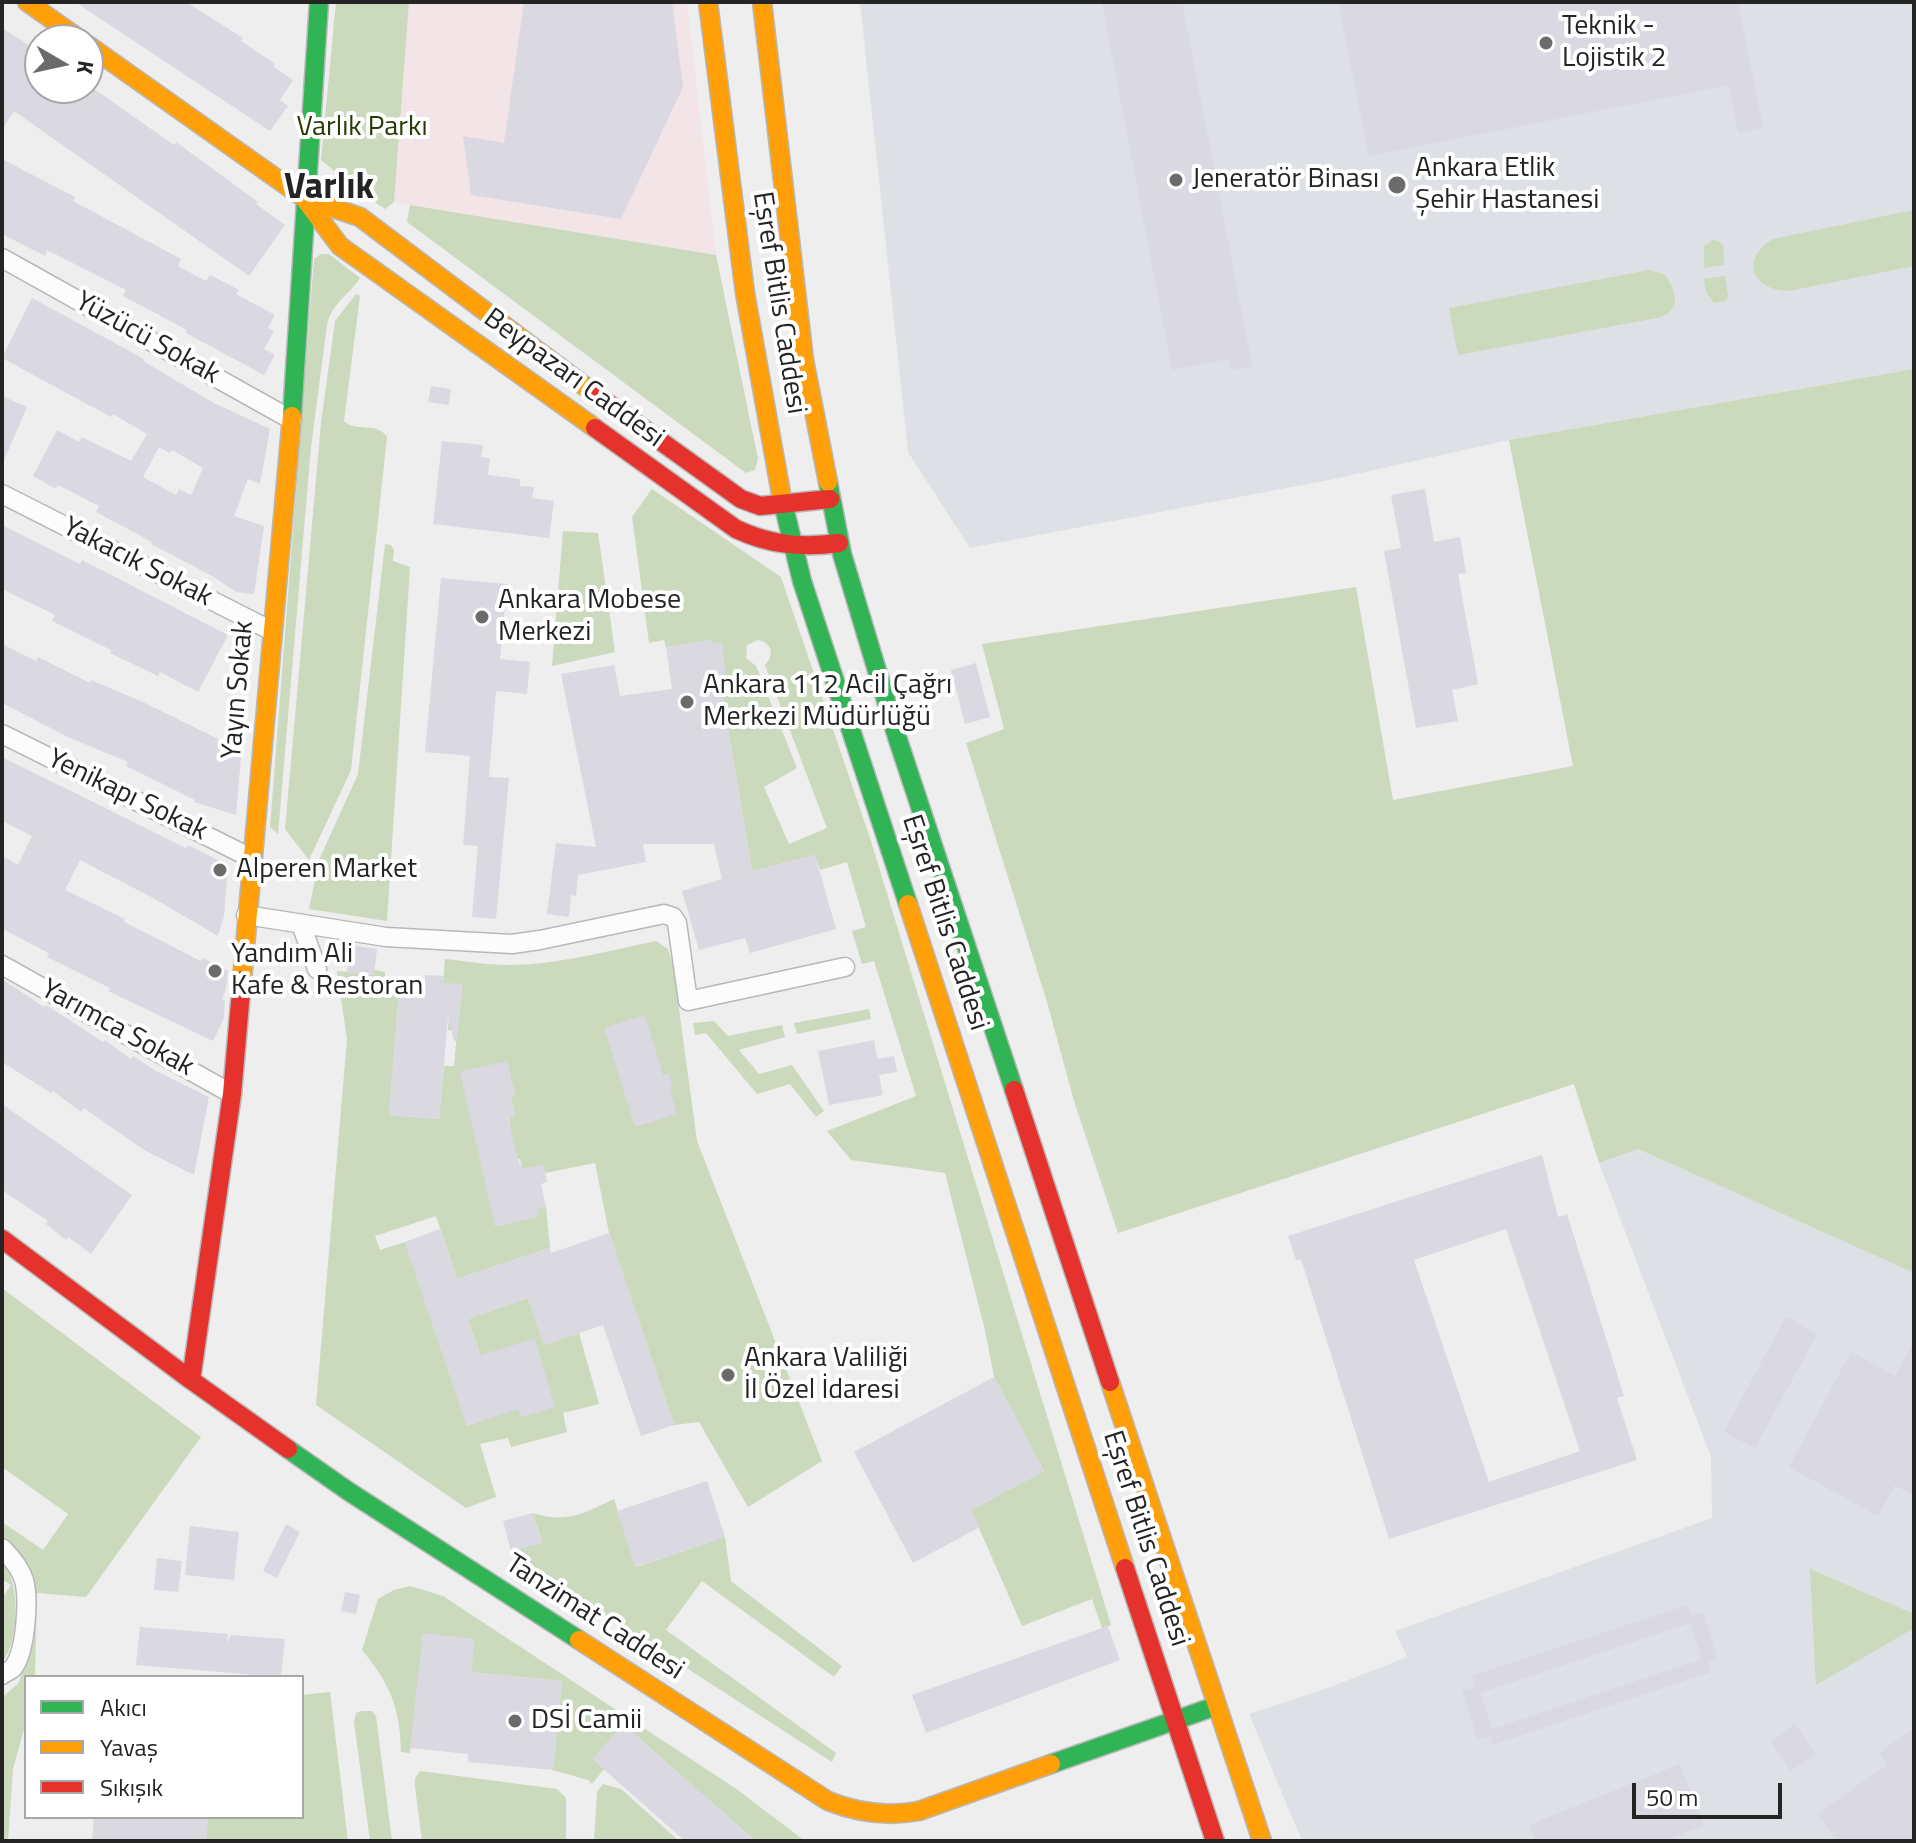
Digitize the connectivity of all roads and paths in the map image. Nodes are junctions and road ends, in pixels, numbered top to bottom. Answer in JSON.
{"nodes":[{"id":1,"x":27,"y":2,"type":"edge"},
{"id":2,"x":319,"y":2,"type":"edge"},
{"id":3,"x":708,"y":2,"type":"edge"},
{"id":4,"x":762,"y":2,"type":"edge"},
{"id":5,"x":58,"y":24,"type":"edge"},
{"id":6,"x":104,"y":56,"type":"edge"},
{"id":7,"x":304,"y":198,"type":"junction"},
{"id":8,"x":2,"y":258,"type":"edge"},
{"id":9,"x":292,"y":420,"type":"junction"},
{"id":10,"x":2,"y":494,"type":"edge"},
{"id":11,"x":830,"y":499,"type":"junction"},
{"id":12,"x":785,"y":505,"type":"junction"},
{"id":13,"x":839,"y":543,"type":"junction"},
{"id":14,"x":793,"y":546,"type":"junction"},
{"id":15,"x":272,"y":631,"type":"junction"},
{"id":16,"x":2,"y":734,"type":"edge"},
{"id":17,"x":251,"y":858,"type":"junction"},
{"id":18,"x":246,"y":915,"type":"junction"},
{"id":19,"x":301,"y":924,"type":"junction"},
{"id":20,"x":2,"y":965,"type":"edge"},
{"id":21,"x":845,"y":967,"type":"dead end"},
{"id":22,"x":317,"y":969,"type":"dead end"},
{"id":23,"x":232,"y":1094,"type":"junction"},
{"id":24,"x":2,"y":1239,"type":"edge"},
{"id":25,"x":191,"y":1380,"type":"junction"},
{"id":26,"x":2,"y":1548,"type":"edge"},
{"id":27,"x":2,"y":1675,"type":"edge"},
{"id":28,"x":1216,"y":1706,"type":"junction"},
{"id":29,"x":1174,"y":1721,"type":"junction"},
{"id":30,"x":1215,"y":1841,"type":"edge"},
{"id":31,"x":1262,"y":1841,"type":"edge"}],
"edges":[{"from":1,"to":5,"type":"main road"},
{"from":2,"to":7,"type":"main road","name":"Yayın Sokak"},
{"from":3,"to":12,"type":"main road","name":"Eşref Bitlis Caddesi"},
{"from":4,"to":11,"type":"main road","name":"Eşref Bitlis Caddesi"},
{"from":6,"to":7,"type":"main road","name":"Beypazarı Caddesi"},
{"from":7,"to":9,"type":"main road","name":"Yayın Sokak"},
{"from":7,"to":12,"type":"main road","name":"Beypazarı Caddesi"},
{"from":7,"to":14,"type":"main road","name":"Beypazarı Caddesi"},
{"from":8,"to":9,"type":"street","name":"Yüzücü Sokak"},
{"from":9,"to":15,"type":"main road","name":"Yayın Sokak"},
{"from":10,"to":15,"type":"street","name":"Yakacık Sokak"},
{"from":11,"to":12,"type":"main road","name":"Beypazarı Caddesi"},
{"from":11,"to":13,"type":"main road","name":"Eşref Bitlis Caddesi"},
{"from":12,"to":14,"type":"main road","name":"Eşref Bitlis Caddesi"},
{"from":13,"to":14,"type":"main road","name":"Beypazarı Caddesi"},
{"from":13,"to":28,"type":"main road","name":"Eşref Bitlis Caddesi"},
{"from":14,"to":29,"type":"main road","name":"Eşref Bitlis Caddesi"},
{"from":15,"to":17,"type":"main road","name":"Yayın Sokak"},
{"from":16,"to":17,"type":"street","name":"Yenikapı Sokak"},
{"from":17,"to":18,"type":"main road","name":"Yayın Sokak"},
{"from":18,"to":19,"type":"street"},
{"from":18,"to":23,"type":"main road","name":"Yayın Sokak"},
{"from":19,"to":21,"type":"street"},
{"from":19,"to":22,"type":"street"},
{"from":20,"to":23,"type":"street","name":"Yarımca Sokak"},
{"from":23,"to":25,"type":"main road","name":"Yayın Sokak"},
{"from":24,"to":25,"type":"main road","name":"Tanzimat Caddesi"},
{"from":25,"to":29,"type":"main road","name":"Tanzimat Caddesi"},
{"from":26,"to":27,"type":"street"},
{"from":28,"to":29,"type":"main road","name":"Tanzimat Caddesi"},
{"from":28,"to":31,"type":"main road","name":"Eşref Bitlis Caddesi"},
{"from":29,"to":30,"type":"main road","name":"Eşref Bitlis Caddesi"}]}
